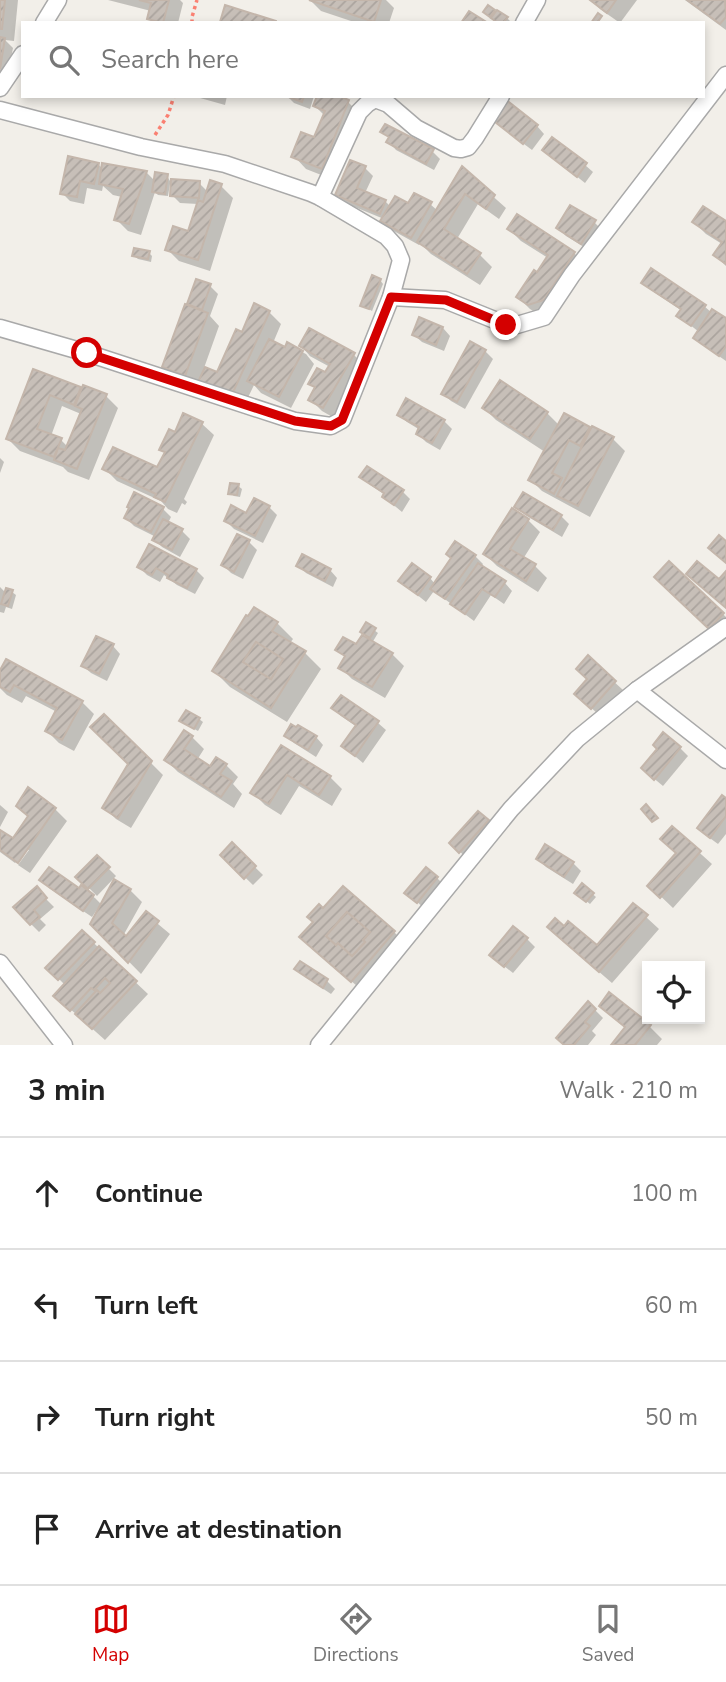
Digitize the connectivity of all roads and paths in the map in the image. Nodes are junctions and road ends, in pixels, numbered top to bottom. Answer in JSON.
{"nodes":[{"id":1,"x":58,"y":0,"type":"edge"},
{"id":2,"x":197,"y":0,"type":"edge"},
{"id":3,"x":537,"y":0,"type":"edge"},
{"id":4,"x":45,"y":21,"type":"edge"},
{"id":5,"x":192,"y":21,"type":"edge"},
{"id":6,"x":525,"y":21,"type":"edge"},
{"id":7,"x":21,"y":57,"type":"edge"},
{"id":8,"x":726,"y":75,"type":"edge"},
{"id":9,"x":0,"y":88,"type":"edge"},
{"id":10,"x":173,"y":98,"type":"edge"},
{"id":11,"x":500,"y":98,"type":"edge"},
{"id":12,"x":0,"y":110,"type":"edge"},
{"id":13,"x":141,"y":147,"type":"junction"},
{"id":14,"x":320,"y":197,"type":"junction"},
{"id":15,"x":391,"y":297,"type":"junction"},
{"id":16,"x":0,"y":328,"type":"edge"},
{"id":17,"x":726,"y":626,"type":"edge"},
{"id":18,"x":637,"y":690,"type":"junction"},
{"id":19,"x":726,"y":760,"type":"edge"},
{"id":20,"x":0,"y":963,"type":"edge"},
{"id":21,"x":64,"y":1045,"type":"edge"},
{"id":22,"x":320,"y":1045,"type":"edge"}],
"edges":[{"from":1,"to":4,"type":"street"},
{"from":2,"to":5,"type":"path"},
{"from":3,"to":6,"type":"street"},
{"from":7,"to":9,"type":"street"},
{"from":8,"to":15,"type":"street"},
{"from":10,"to":13,"type":"path"},
{"from":11,"to":14,"type":"street"},
{"from":12,"to":13,"type":"street"},
{"from":13,"to":14,"type":"street"},
{"from":14,"to":15,"type":"street"},
{"from":15,"to":16,"type":"street"},
{"from":17,"to":18,"type":"street"},
{"from":18,"to":19,"type":"street"},
{"from":18,"to":22,"type":"street"},
{"from":20,"to":21,"type":"street"}]}
